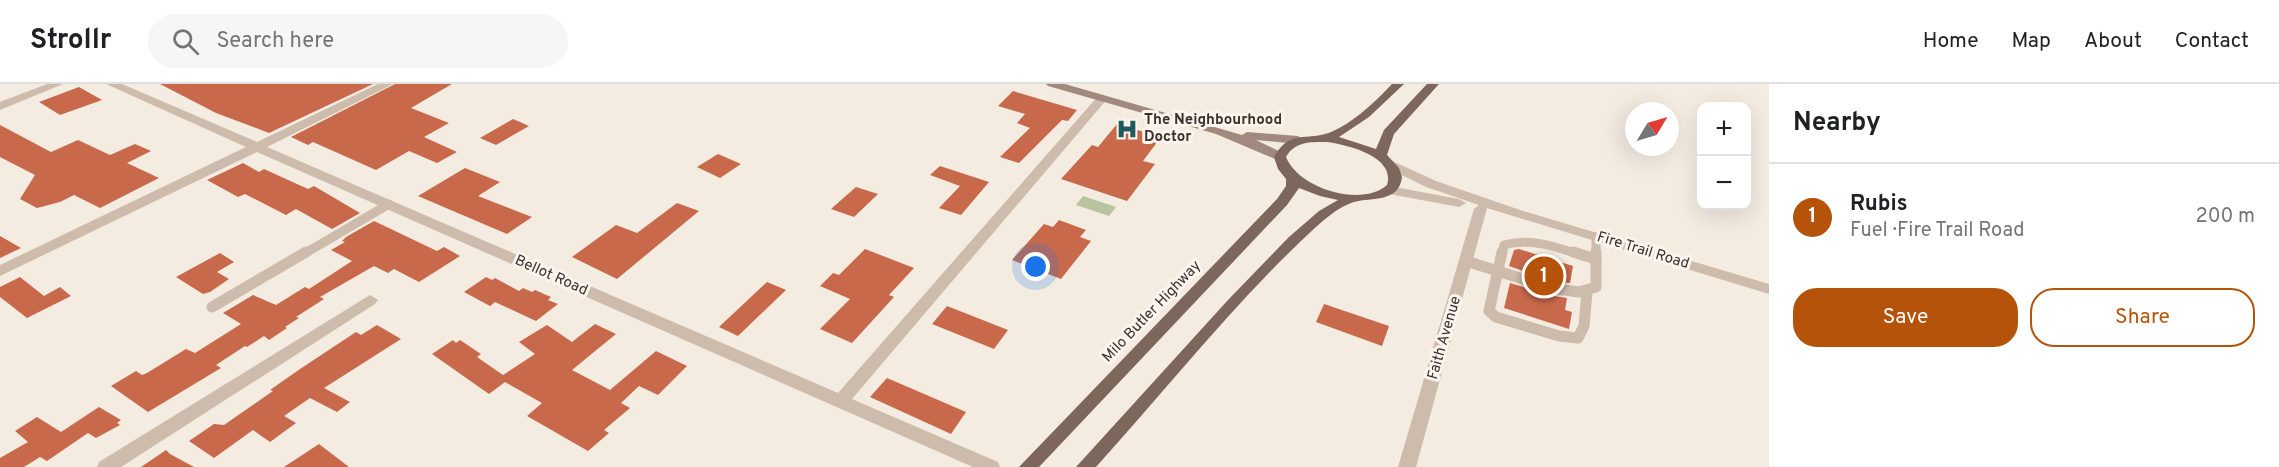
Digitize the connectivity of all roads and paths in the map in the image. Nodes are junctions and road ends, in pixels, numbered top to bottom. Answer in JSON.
{"nodes":[{"id":1,"x":57,"y":84,"type":"edge"},
{"id":2,"x":112,"y":84,"type":"edge"},
{"id":3,"x":387,"y":84,"type":"edge"},
{"id":4,"x":1052,"y":84,"type":"edge"},
{"id":5,"x":1398,"y":84,"type":"edge"},
{"id":6,"x":1433,"y":84,"type":"edge"},
{"id":7,"x":1102,"y":98,"type":"junction"},
{"id":8,"x":0,"y":106,"type":"edge"},
{"id":9,"x":1220,"y":131,"type":"junction"},
{"id":10,"x":1326,"y":138,"type":"junction"},
{"id":11,"x":1298,"y":140,"type":"junction"},
{"id":12,"x":258,"y":146,"type":"junction"},
{"id":13,"x":1280,"y":157,"type":"junction"},
{"id":14,"x":1384,"y":160,"type":"junction"},
{"id":15,"x":1293,"y":178,"type":"junction"},
{"id":16,"x":1389,"y":190,"type":"junction"},
{"id":17,"x":1352,"y":198,"type":"junction"},
{"id":18,"x":389,"y":204,"type":"junction"},
{"id":19,"x":1481,"y":209,"type":"junction"},
{"id":20,"x":1518,"y":214,"type":"junction"},
{"id":21,"x":1596,"y":237,"type":"junction"},
{"id":22,"x":1596,"y":259,"type":"junction"},
{"id":23,"x":1466,"y":261,"type":"junction"},
{"id":24,"x":0,"y":271,"type":"edge"},
{"id":25,"x":1497,"y":271,"type":"junction"},
{"id":26,"x":1526,"y":280,"type":"dead end"},
{"id":27,"x":1550,"y":288,"type":"dead end"},
{"id":28,"x":1769,"y":289,"type":"edge"},
{"id":29,"x":1587,"y":292,"type":"junction"},
{"id":30,"x":370,"y":300,"type":"dead end"},
{"id":31,"x":212,"y":307,"type":"dead end"},
{"id":32,"x":840,"y":402,"type":"junction"},
{"id":33,"x":106,"y":467,"type":"edge"},
{"id":34,"x":991,"y":467,"type":"edge"},
{"id":35,"x":1028,"y":467,"type":"edge"},
{"id":36,"x":1085,"y":467,"type":"edge"},
{"id":37,"x":1407,"y":467,"type":"edge"}],
"edges":[{"from":1,"to":8,"type":"street"},
{"from":2,"to":12,"type":"street","name":"Bellot Road"},
{"from":3,"to":12,"type":"street"},
{"from":4,"to":7,"type":"main road"},
{"from":5,"to":10,"type":"main road"},
{"from":6,"to":14,"type":"main road"},
{"from":7,"to":9,"type":"main road"},
{"from":7,"to":32,"type":"street"},
{"from":9,"to":11,"type":"main road"},
{"from":9,"to":13,"type":"main road"},
{"from":10,"to":11,"type":"main road"},
{"from":10,"to":14,"type":"main road"},
{"from":11,"to":13,"type":"main road"},
{"from":12,"to":18,"type":"street","name":"Bellot Road"},
{"from":12,"to":24,"type":"street"},
{"from":13,"to":15,"type":"main road"},
{"from":14,"to":16,"type":"main road"},
{"from":14,"to":20,"type":"street","name":"Fire Trail Road"},
{"from":15,"to":17,"type":"main road"},
{"from":15,"to":35,"type":"main road","name":"Milo Butler Highway"},
{"from":16,"to":17,"type":"main road"},
{"from":16,"to":19,"type":"street","name":"Fire Trail Road"},
{"from":17,"to":36,"type":"main road"},
{"from":18,"to":31,"type":"lane"},
{"from":18,"to":32,"type":"street","name":"Bellot Road"},
{"from":19,"to":20,"type":"street","name":"Fire Trail Road"},
{"from":19,"to":23,"type":"street","name":"Faith Avenue"},
{"from":20,"to":21,"type":"street","name":"Fire Trail Road"},
{"from":21,"to":22,"type":"lane"},
{"from":21,"to":28,"type":"street","name":"Fire Trail Road"},
{"from":22,"to":25,"type":"lane"},
{"from":22,"to":29,"type":"lane"},
{"from":23,"to":25,"type":"lane"},
{"from":23,"to":37,"type":"street","name":"Faith Avenue"},
{"from":25,"to":26,"type":"lane"},
{"from":25,"to":29,"type":"lane"},
{"from":27,"to":29,"type":"lane"},
{"from":30,"to":33,"type":"street"},
{"from":32,"to":34,"type":"street","name":"Bellot Road"}]}
